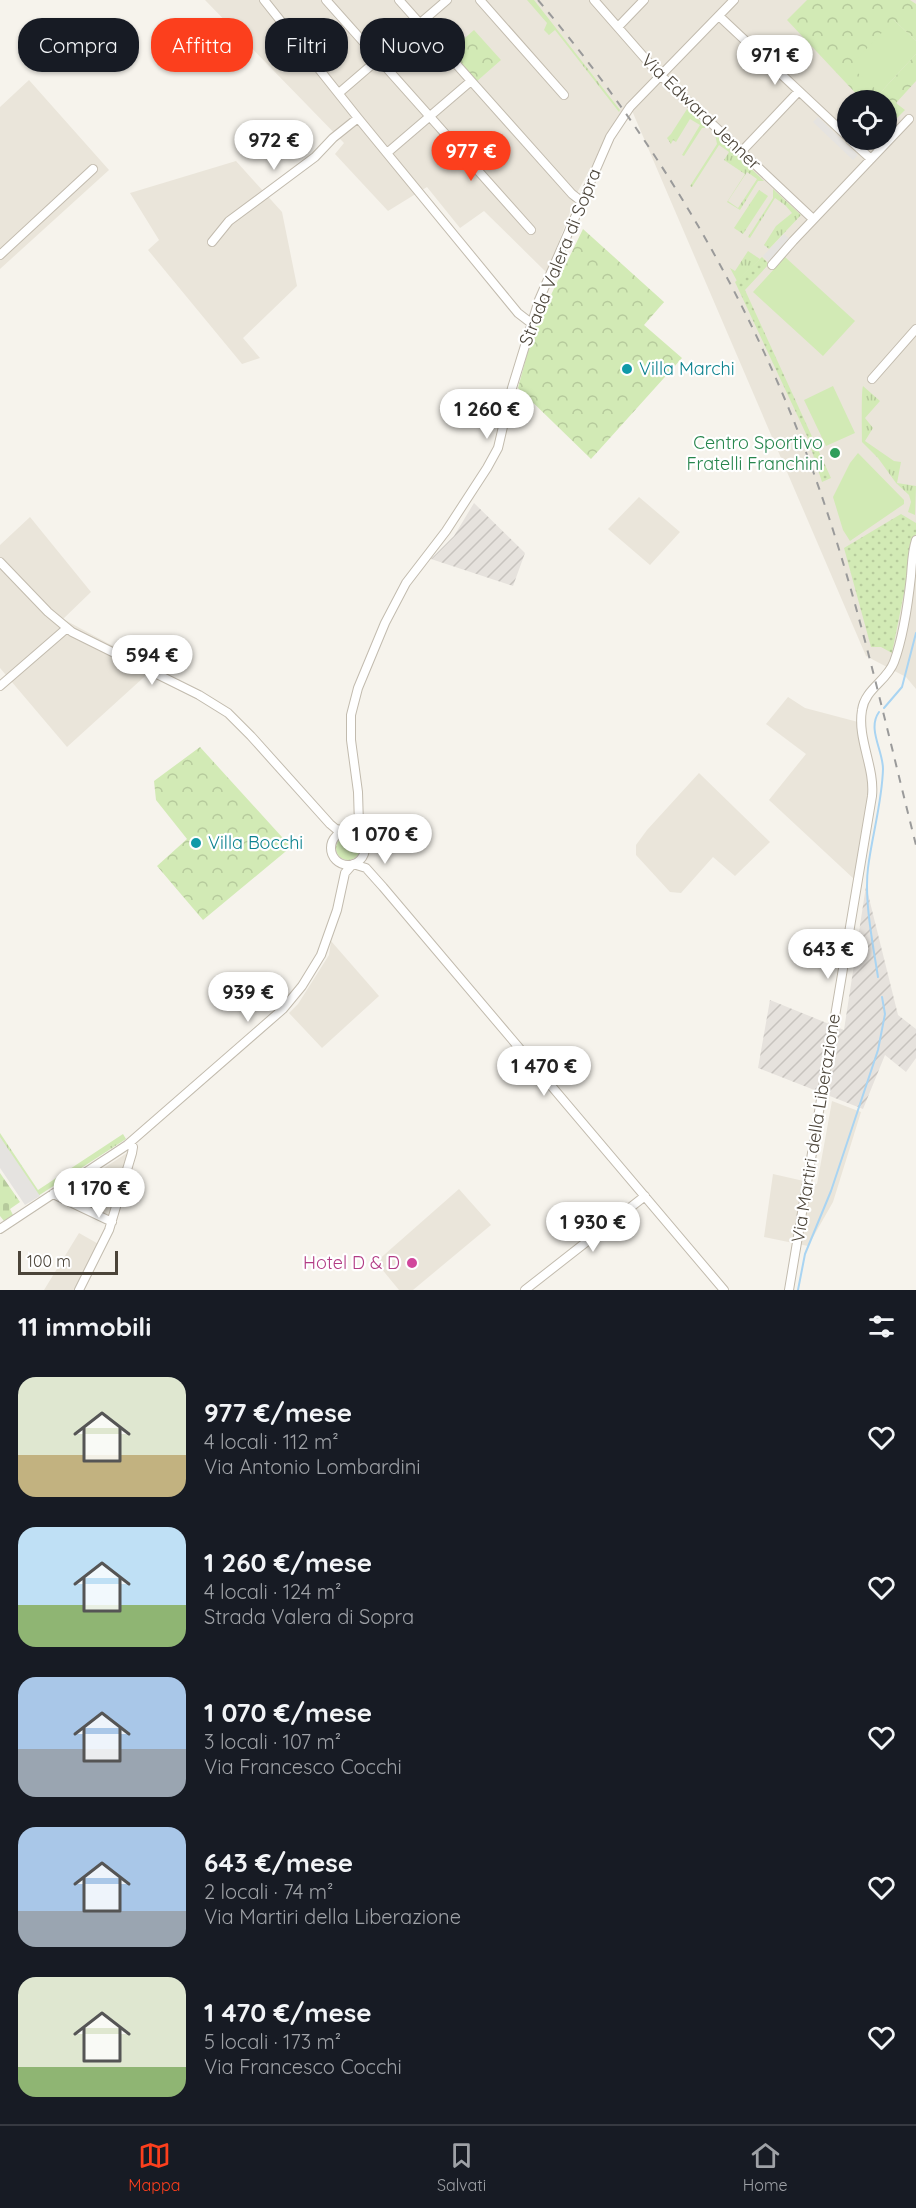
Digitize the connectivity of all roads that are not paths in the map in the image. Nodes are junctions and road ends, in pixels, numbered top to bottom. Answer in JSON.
{"nodes":[{"id":1,"x":264,"y":0,"type":"edge"},
{"id":2,"x":326,"y":0,"type":"edge"},
{"id":3,"x":399,"y":0,"type":"edge"},
{"id":4,"x":447,"y":0,"type":"edge"},
{"id":5,"x":480,"y":0,"type":"edge"},
{"id":6,"x":594,"y":0,"type":"edge"},
{"id":7,"x":644,"y":0,"type":"edge"},
{"id":8,"x":735,"y":0,"type":"edge"},
{"id":9,"x":719,"y":16,"type":"junction"},
{"id":10,"x":415,"y":18,"type":"edge"},
{"id":11,"x":426,"y":18,"type":"edge"},
{"id":12,"x":618,"y":27,"type":"junction"},
{"id":13,"x":360,"y":39,"type":"edge"},
{"id":14,"x":363,"y":72,"type":"edge"},
{"id":15,"x":390,"y":72,"type":"edge"},
{"id":16,"x":463,"y":72,"type":"edge"},
{"id":17,"x":661,"y":75,"type":"junction"},
{"id":18,"x":471,"y":81,"type":"junction"},
{"id":19,"x":799,"y":91,"type":"junction"},
{"id":20,"x":339,"y":93,"type":"junction"},
{"id":21,"x":564,"y":95,"type":"dead end"},
{"id":22,"x":430,"y":116,"type":"junction"},
{"id":23,"x":358,"y":118,"type":"junction"},
{"id":24,"x":909,"y":119,"type":"dead end"},
{"id":25,"x":837,"y":127,"type":"edge"},
{"id":26,"x":862,"y":150,"type":"edge"},
{"id":27,"x":742,"y":151,"type":"junction"},
{"id":28,"x":387,"y":153,"type":"junction"},
{"id":29,"x":871,"y":159,"type":"junction"},
{"id":30,"x":93,"y":169,"type":"dead end"},
{"id":31,"x":581,"y":201,"type":"junction"},
{"id":32,"x":813,"y":219,"type":"junction"},
{"id":33,"x":531,"y":230,"type":"dead end"},
{"id":34,"x":212,"y":242,"type":"dead end"},
{"id":35,"x":0,"y":255,"type":"edge"},
{"id":36,"x":772,"y":265,"type":"dead end"},
{"id":37,"x":531,"y":323,"type":"junction"},
{"id":38,"x":916,"y":329,"type":"edge"},
{"id":39,"x":872,"y":379,"type":"dead end"},
{"id":40,"x":916,"y":540,"type":"edge"},
{"id":41,"x":916,"y":556,"type":"edge"},
{"id":42,"x":0,"y":562,"type":"edge"},
{"id":43,"x":911,"y":574,"type":"junction"},
{"id":44,"x":67,"y":628,"type":"junction"},
{"id":45,"x":0,"y":686,"type":"edge"},
{"id":46,"x":314,"y":807,"type":"junction"},
{"id":47,"x":358,"y":813,"type":"junction"},
{"id":48,"x":346,"y":831,"type":"junction"},
{"id":49,"x":362,"y":837,"type":"junction"},
{"id":50,"x":331,"y":846,"type":"junction"},
{"id":51,"x":366,"y":848,"type":"junction"},
{"id":52,"x":334,"y":858,"type":"junction"},
{"id":53,"x":353,"y":864,"type":"junction"},
{"id":54,"x":342,"y":882,"type":"junction"},
{"id":55,"x":384,"y":888,"type":"junction"},
{"id":56,"x":130,"y":1143,"type":"junction"},
{"id":57,"x":53,"y":1194,"type":"junction"},
{"id":58,"x":645,"y":1196,"type":"junction"},
{"id":59,"x":112,"y":1222,"type":"junction"},
{"id":60,"x":0,"y":1230,"type":"edge"},
{"id":61,"x":78,"y":1290,"type":"edge"},
{"id":62,"x":525,"y":1290,"type":"edge"},
{"id":63,"x":724,"y":1290,"type":"edge"},
{"id":64,"x":789,"y":1290,"type":"edge"}],
"edges":[{"from":1,"to":20,"type":"street"},
{"from":2,"to":13,"type":"street"},
{"from":3,"to":10,"type":"street"},
{"from":4,"to":11,"type":"street"},
{"from":5,"to":21,"type":"street"},
{"from":6,"to":12,"type":"street","name":"Via Edward Jenner"},
{"from":7,"to":12,"type":"street"},
{"from":8,"to":9,"type":"street","name":"Strada Valera di Sopra"},
{"from":9,"to":17,"type":"street","name":"Strada Valera di Sopra"},
{"from":9,"to":19,"type":"street"},
{"from":12,"to":17,"type":"street","name":"Via Edward Jenner"},
{"from":14,"to":20,"type":"street"},
{"from":15,"to":22,"type":"street"},
{"from":16,"to":18,"type":"street"},
{"from":17,"to":27,"type":"street","name":"Via Edward Jenner"},
{"from":17,"to":31,"type":"street","name":"Strada Valera di Sopra"},
{"from":18,"to":22,"type":"street"},
{"from":18,"to":31,"type":"street"},
{"from":19,"to":25,"type":"street"},
{"from":19,"to":27,"type":"street"},
{"from":20,"to":23,"type":"street"},
{"from":22,"to":28,"type":"street"},
{"from":22,"to":33,"type":"street"},
{"from":23,"to":28,"type":"street"},
{"from":23,"to":34,"type":"street"},
{"from":24,"to":29,"type":"street"},
{"from":26,"to":29,"type":"street"},
{"from":27,"to":32,"type":"street","name":"Via Edward Jenner"},
{"from":28,"to":37,"type":"street"},
{"from":29,"to":32,"type":"street"},
{"from":30,"to":35,"type":"street"},
{"from":31,"to":37,"type":"street","name":"Strada Valera di Sopra"},
{"from":32,"to":36,"type":"street"},
{"from":37,"to":47,"type":"street","name":"Strada Valera di Sopra"},
{"from":38,"to":39,"type":"street"},
{"from":40,"to":43,"type":"street"},
{"from":41,"to":43,"type":"street"},
{"from":42,"to":44,"type":"street"},
{"from":43,"to":64,"type":"street","name":"Via Martiri della Liberazione"},
{"from":44,"to":45,"type":"street"},
{"from":44,"to":46,"type":"street"},
{"from":46,"to":48,"type":"street"},
{"from":46,"to":50,"type":"street"},
{"from":47,"to":48,"type":"street"},
{"from":47,"to":49,"type":"street","name":"Strada Valera di Sopra"},
{"from":48,"to":49,"type":"street"},
{"from":48,"to":50,"type":"street"},
{"from":49,"to":51,"type":"street","name":"Strada Valera di Sopra"},
{"from":50,"to":52,"type":"street"},
{"from":51,"to":53,"type":"street"},
{"from":51,"to":55,"type":"street","name":"Strada Valera di Sopra"},
{"from":52,"to":53,"type":"street"},
{"from":52,"to":54,"type":"street"},
{"from":53,"to":54,"type":"street"},
{"from":53,"to":55,"type":"street"},
{"from":54,"to":56,"type":"street"},
{"from":55,"to":58,"type":"street"},
{"from":56,"to":57,"type":"street"},
{"from":56,"to":59,"type":"street"},
{"from":57,"to":59,"type":"street"},
{"from":57,"to":60,"type":"street"},
{"from":58,"to":62,"type":"street"},
{"from":58,"to":63,"type":"street"},
{"from":59,"to":61,"type":"street"}]}
